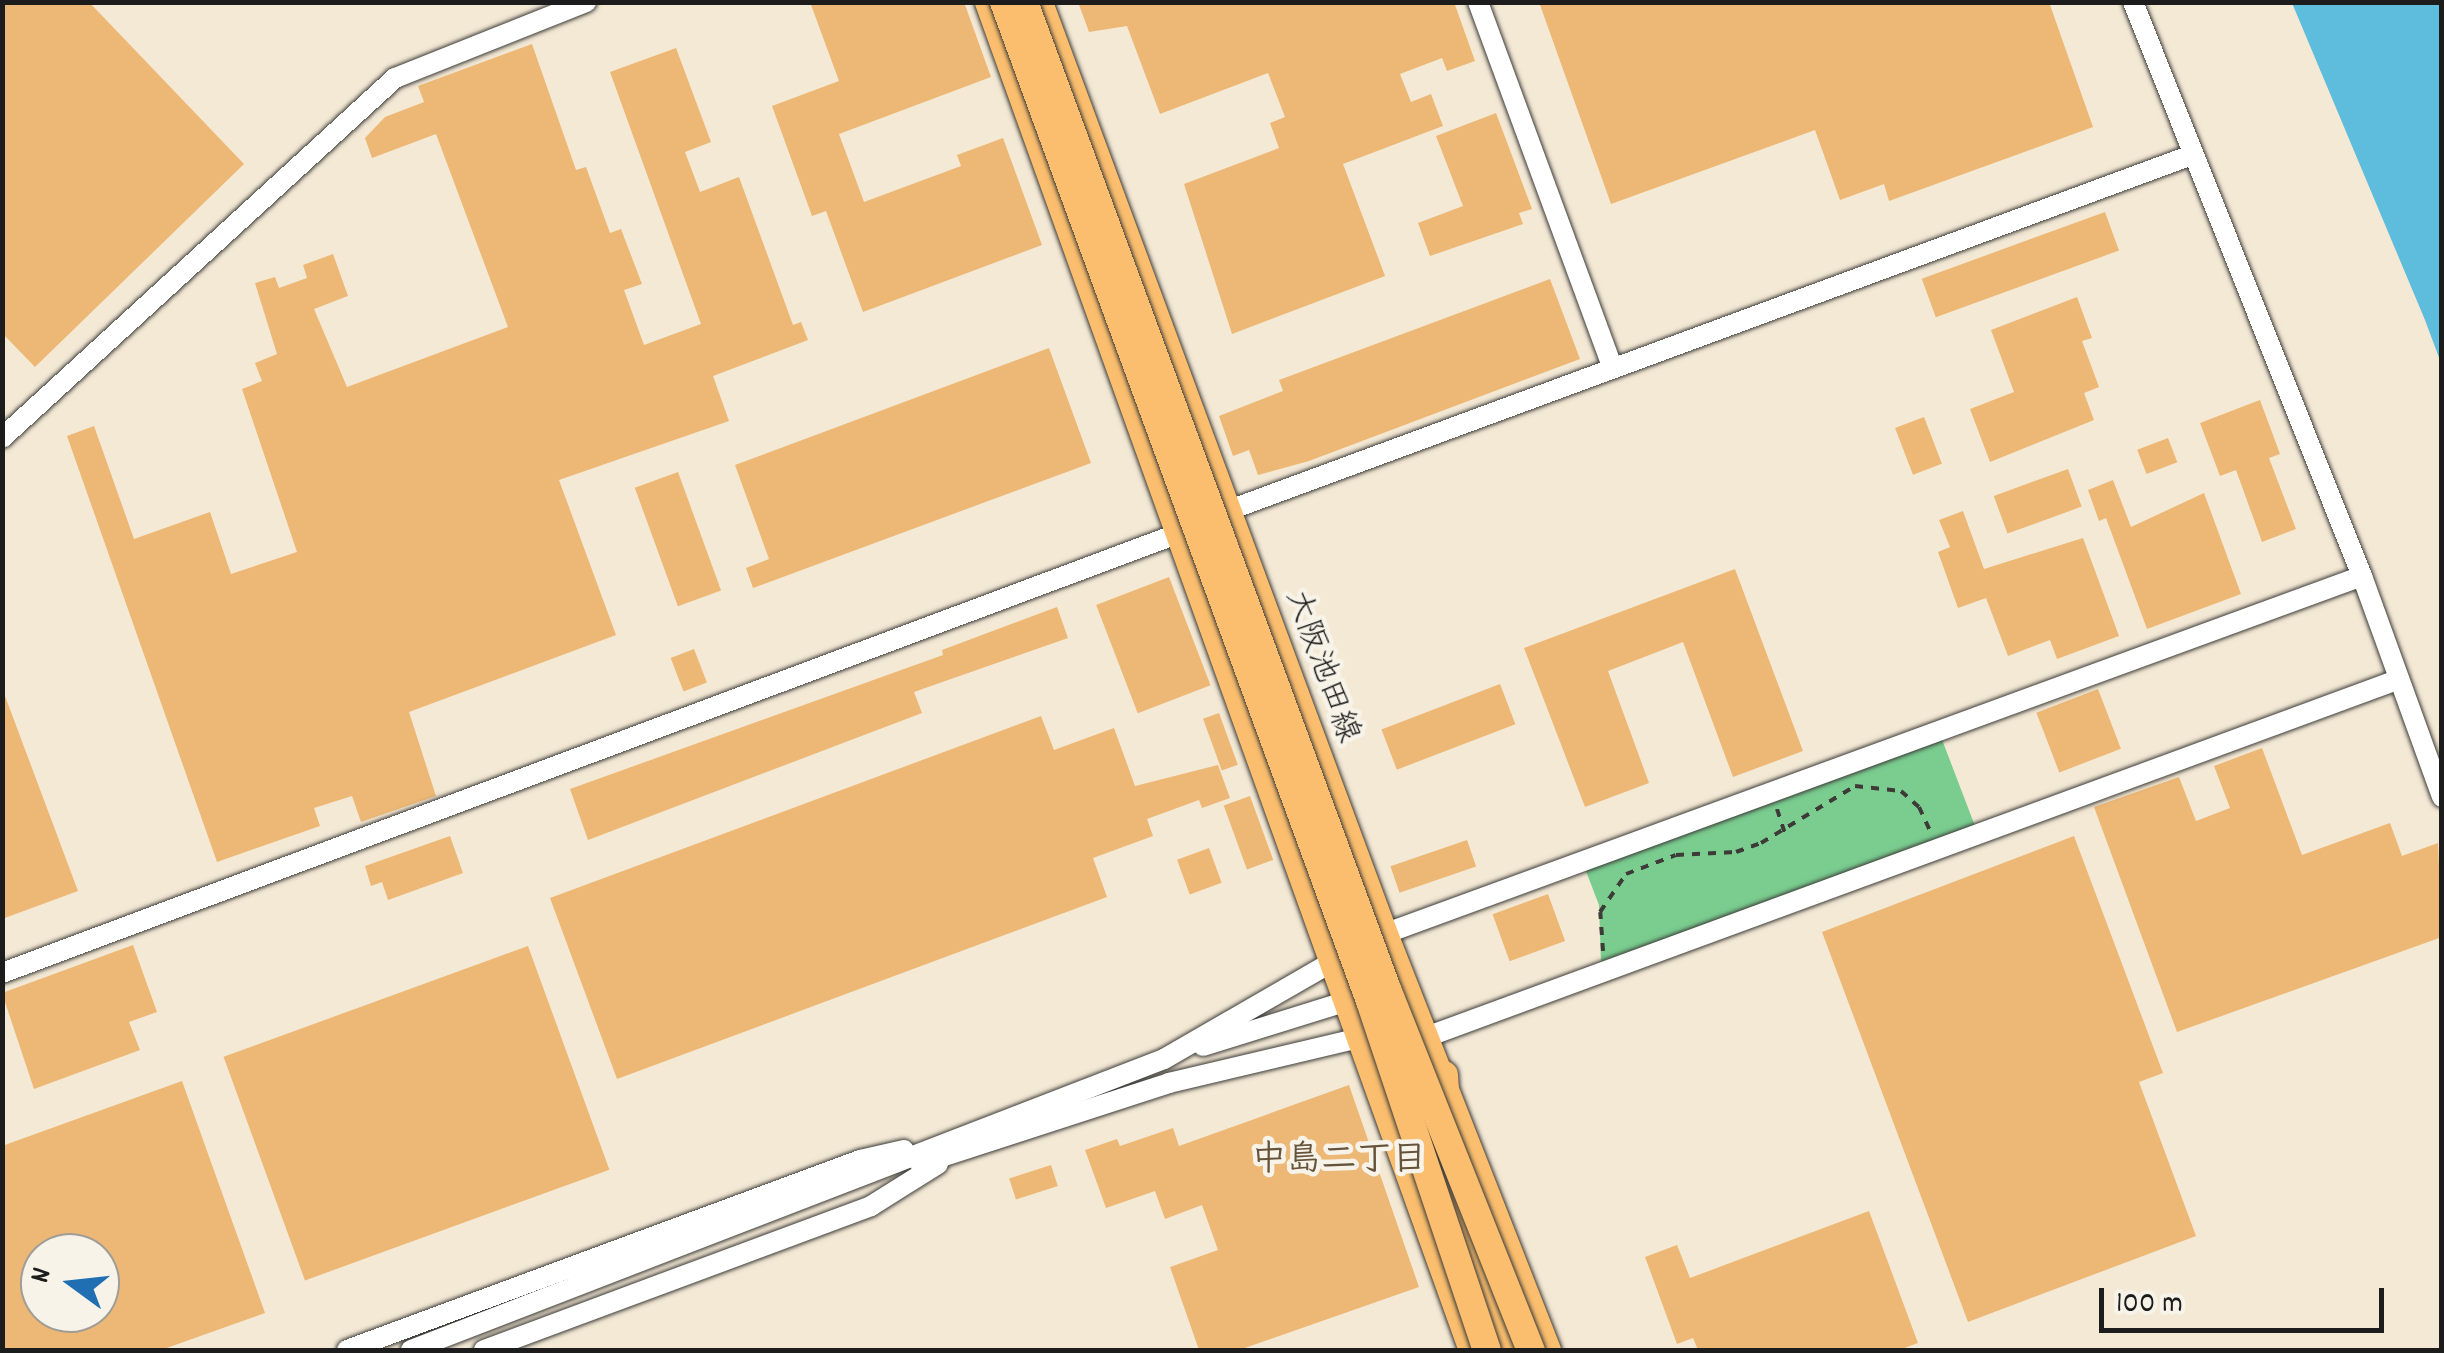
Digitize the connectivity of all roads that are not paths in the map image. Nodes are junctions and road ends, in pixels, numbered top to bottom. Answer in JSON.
{"nodes":[{"id":1,"x":586,"y":2,"type":"edge"},
{"id":2,"x":987,"y":2,"type":"edge"},
{"id":3,"x":1004,"y":2,"type":"edge"},
{"id":4,"x":1024,"y":2,"type":"edge"},
{"id":5,"x":1040,"y":2,"type":"edge"},
{"id":6,"x":1478,"y":2,"type":"edge"},
{"id":7,"x":2132,"y":2,"type":"edge"},
{"id":8,"x":2192,"y":155,"type":"junction"},
{"id":9,"x":1613,"y":368,"type":"junction"},
{"id":10,"x":2,"y":438,"type":"edge"},
{"id":11,"x":1227,"y":509,"type":"junction"},
{"id":12,"x":1182,"y":533,"type":"junction"},
{"id":13,"x":2362,"y":576,"type":"junction"},
{"id":14,"x":2398,"y":680,"type":"junction"},
{"id":15,"x":2442,"y":798,"type":"edge"},
{"id":16,"x":1384,"y":931,"type":"junction"},
{"id":17,"x":1330,"y":963,"type":"junction"},
{"id":18,"x":2,"y":973,"type":"edge"},
{"id":19,"x":1342,"y":1000,"type":"junction"},
{"id":20,"x":1354,"y":1035,"type":"junction"},
{"id":21,"x":1428,"y":1036,"type":"junction"},
{"id":22,"x":1164,"y":1059,"type":"junction"},
{"id":23,"x":1444,"y":1075,"type":"junction"},
{"id":24,"x":950,"y":1147,"type":"junction"},
{"id":25,"x":346,"y":1350,"type":"edge"},
{"id":26,"x":411,"y":1350,"type":"edge"},
{"id":27,"x":484,"y":1350,"type":"edge"},
{"id":28,"x":1471,"y":1350,"type":"edge"},
{"id":29,"x":1487,"y":1350,"type":"edge"},
{"id":30,"x":1511,"y":1350,"type":"edge"},
{"id":31,"x":1532,"y":1350,"type":"edge"},
{"id":32,"x":1548,"y":1350,"type":"edge"}],
"edges":[{"from":1,"to":10,"type":"street"},
{"from":2,"to":12,"type":"main road"},
{"from":3,"to":29,"type":"highway","bridge":true},
{"from":4,"to":31,"type":"highway","bridge":true},
{"from":5,"to":11,"type":"main road","name":"大阪池田線"},
{"from":6,"to":9,"type":"street"},
{"from":7,"to":8,"type":"street"},
{"from":8,"to":9,"type":"street"},
{"from":8,"to":13,"type":"street"},
{"from":9,"to":11,"type":"street"},
{"from":11,"to":12,"type":"street"},
{"from":11,"to":16,"type":"main road","name":"大阪池田線"},
{"from":12,"to":17,"type":"main road"},
{"from":12,"to":18,"type":"street"},
{"from":13,"to":14,"type":"street"},
{"from":13,"to":16,"type":"street"},
{"from":14,"to":15,"type":"street"},
{"from":14,"to":21,"type":"street"},
{"from":16,"to":17,"type":"street"},
{"from":16,"to":21,"type":"main road","name":"大阪池田線"},
{"from":17,"to":19,"type":"main road"},
{"from":17,"to":22,"type":"street"},
{"from":19,"to":20,"type":"main road"},
{"from":19,"to":21,"type":"street"},
{"from":19,"to":22,"type":"street"},
{"from":20,"to":21,"type":"street"},
{"from":20,"to":24,"type":"street"},
{"from":20,"to":28,"type":"main road"},
{"from":21,"to":23,"type":"main road","name":"大阪池田線"},
{"from":22,"to":24,"type":"street"},
{"from":23,"to":30,"type":"highway"},
{"from":23,"to":32,"type":"main road","name":"大阪池田線"},
{"from":24,"to":25,"type":"street"},
{"from":24,"to":26,"type":"street"},
{"from":24,"to":27,"type":"street"}]}
